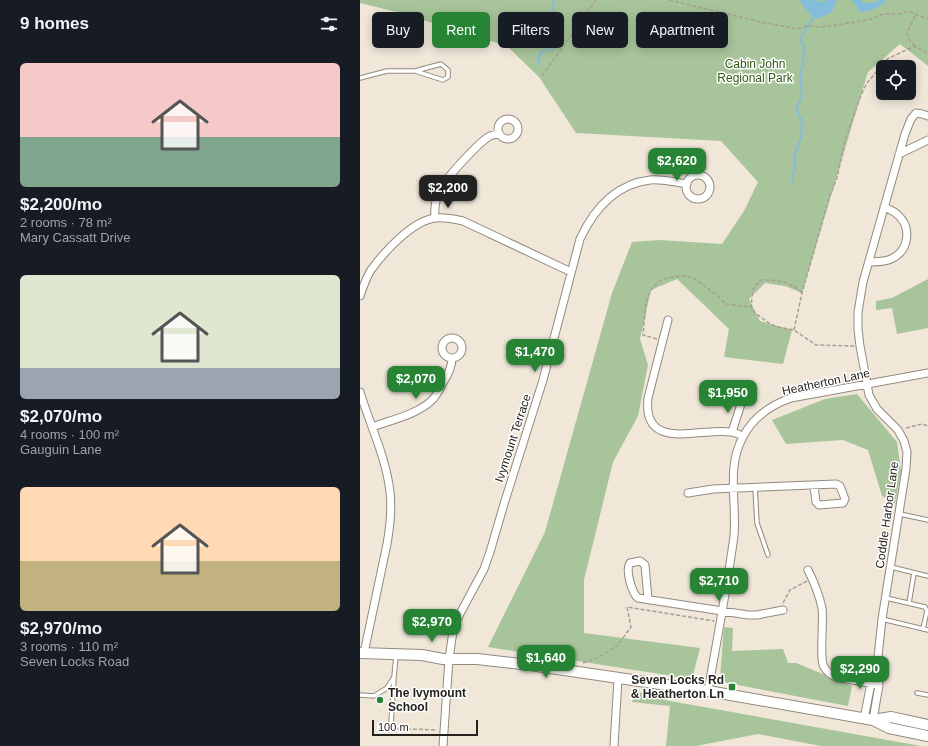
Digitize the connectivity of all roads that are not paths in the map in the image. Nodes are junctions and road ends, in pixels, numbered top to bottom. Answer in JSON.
{"nodes":[{"id":1,"x":415,"y":71,"type":"junction"},
{"id":2,"x":360,"y":78,"type":"edge"},
{"id":3,"x":928,"y":116,"type":"edge"},
{"id":4,"x":499,"y":133,"type":"dead end"},
{"id":5,"x":928,"y":140,"type":"edge"},
{"id":6,"x":899,"y":154,"type":"junction"},
{"id":7,"x":686,"y":184,"type":"dead end"},
{"id":8,"x":884,"y":207,"type":"junction"},
{"id":9,"x":435,"y":218,"type":"junction"},
{"id":10,"x":869,"y":262,"type":"junction"},
{"id":11,"x":571,"y":272,"type":"junction"},
{"id":12,"x":360,"y":296,"type":"edge"},
{"id":13,"x":668,"y":320,"type":"dead end"},
{"id":14,"x":452,"y":358,"type":"dead end"},
{"id":15,"x":928,"y":373,"type":"edge"},
{"id":16,"x":867,"y":384,"type":"junction"},
{"id":17,"x":360,"y":392,"type":"edge"},
{"id":18,"x":742,"y":401,"type":"dead end"},
{"id":19,"x":372,"y":427,"type":"junction"},
{"id":20,"x":732,"y":432,"type":"junction"},
{"id":21,"x":743,"y":436,"type":"junction"},
{"id":22,"x":814,"y":486,"type":"junction"},
{"id":23,"x":755,"y":487,"type":"junction"},
{"id":24,"x":733,"y":488,"type":"junction"},
{"id":25,"x":688,"y":493,"type":"dead end"},
{"id":26,"x":900,"y":514,"type":"junction"},
{"id":27,"x":928,"y":520,"type":"edge"},
{"id":28,"x":768,"y":555,"type":"dead end"},
{"id":29,"x":891,"y":567,"type":"junction"},
{"id":30,"x":808,"y":570,"type":"dead end"},
{"id":31,"x":914,"y":573,"type":"junction"},
{"id":32,"x":928,"y":576,"type":"edge"},
{"id":33,"x":886,"y":598,"type":"junction"},
{"id":34,"x":648,"y":599,"type":"junction"},
{"id":35,"x":909,"y":603,"type":"junction"},
{"id":36,"x":783,"y":610,"type":"road end"},
{"id":37,"x":722,"y":612,"type":"junction"},
{"id":38,"x":882,"y":619,"type":"junction"},
{"id":39,"x":923,"y":628,"type":"junction"},
{"id":40,"x":928,"y":630,"type":"edge"},
{"id":41,"x":362,"y":653,"type":"edge"},
{"id":42,"x":400,"y":654,"type":"junction"},
{"id":43,"x":449,"y":656,"type":"junction"},
{"id":44,"x":877,"y":666,"type":"junction"},
{"id":45,"x":394,"y":677,"type":"junction"},
{"id":46,"x":618,"y":679,"type":"junction"},
{"id":47,"x":871,"y":683,"type":"junction"},
{"id":48,"x":879,"y":684,"type":"junction"},
{"id":49,"x":708,"y":691,"type":"junction"},
{"id":50,"x":917,"y":693,"type":"dead end"},
{"id":51,"x":360,"y":695,"type":"edge"},
{"id":52,"x":928,"y":695,"type":"edge"},
{"id":53,"x":869,"y":720,"type":"junction"},
{"id":54,"x":390,"y":723,"type":"dead end"},
{"id":55,"x":928,"y":725,"type":"edge"},
{"id":56,"x":928,"y":736,"type":"edge"},
{"id":57,"x":443,"y":746,"type":"edge"},
{"id":58,"x":614,"y":746,"type":"edge"}],
"edges":[{"from":1,"to":1,"type":"lane"},
{"from":1,"to":2,"type":"lane"},
{"from":3,"to":6,"type":"street","name":"Coddle Harbor Lane"},
{"from":4,"to":9,"type":"street"},
{"from":5,"to":6,"type":"street"},
{"from":6,"to":8,"type":"street","name":"Coddle Harbor Lane"},
{"from":7,"to":11,"type":"street","name":"Ivymount Terrace"},
{"from":8,"to":10,"type":"street","name":"Coddle Harbor Lane"},
{"from":8,"to":10,"type":"street"},
{"from":9,"to":11,"type":"street"},
{"from":9,"to":12,"type":"street"},
{"from":10,"to":16,"type":"street","name":"Coddle Harbor Lane"},
{"from":11,"to":43,"type":"street","name":"Ivymount Terrace"},
{"from":13,"to":20,"type":"street"},
{"from":14,"to":19,"type":"street"},
{"from":15,"to":16,"type":"street","name":"Heatherton Lane"},
{"from":16,"to":21,"type":"street","name":"Heatherton Lane"},
{"from":16,"to":26,"type":"street","name":"Coddle Harbor Lane"},
{"from":17,"to":19,"type":"street"},
{"from":18,"to":20,"type":"street"},
{"from":19,"to":41,"type":"street"},
{"from":20,"to":21,"type":"street"},
{"from":21,"to":24,"type":"street","name":"Heatherton Lane"},
{"from":22,"to":22,"type":"street"},
{"from":22,"to":23,"type":"street"},
{"from":23,"to":24,"type":"street"},
{"from":23,"to":28,"type":"lane"},
{"from":24,"to":25,"type":"street"},
{"from":24,"to":37,"type":"street","name":"Heatherton Lane"},
{"from":26,"to":27,"type":"lane"},
{"from":26,"to":29,"type":"street","name":"Coddle Harbor Lane"},
{"from":29,"to":31,"type":"lane"},
{"from":29,"to":33,"type":"street","name":"Coddle Harbor Lane"},
{"from":30,"to":47,"type":"street"},
{"from":31,"to":32,"type":"lane"},
{"from":31,"to":35,"type":"lane"},
{"from":33,"to":35,"type":"lane"},
{"from":33,"to":38,"type":"street","name":"Coddle Harbor Lane"},
{"from":34,"to":34,"type":"street"},
{"from":34,"to":37,"type":"street"},
{"from":35,"to":39,"type":"lane"},
{"from":36,"to":37,"type":"street"},
{"from":37,"to":49,"type":"street","name":"Heatherton Lane"},
{"from":38,"to":39,"type":"lane"},
{"from":38,"to":44,"type":"street","name":"Coddle Harbor Lane"},
{"from":39,"to":40,"type":"lane"},
{"from":41,"to":42,"type":"main road"},
{"from":42,"to":43,"type":"main road"},
{"from":42,"to":45,"type":"lane"},
{"from":43,"to":46,"type":"main road"},
{"from":43,"to":57,"type":"street","name":"Ivymount Terrace"},
{"from":44,"to":47,"type":"street","name":"Coddle Harbor Lane"},
{"from":44,"to":48,"type":"street","name":"Coddle Harbor Lane"},
{"from":45,"to":51,"type":"lane"},
{"from":45,"to":54,"type":"lane"},
{"from":46,"to":49,"type":"main road"},
{"from":46,"to":58,"type":"street"},
{"from":47,"to":48,"type":"street"},
{"from":47,"to":53,"type":"street","name":"Coddle Harbor Lane"},
{"from":48,"to":53,"type":"street","name":"Coddle Harbor Lane"},
{"from":49,"to":53,"type":"main road"},
{"from":50,"to":52,"type":"lane"},
{"from":53,"to":55,"type":"main road"},
{"from":53,"to":56,"type":"main road"}]}
